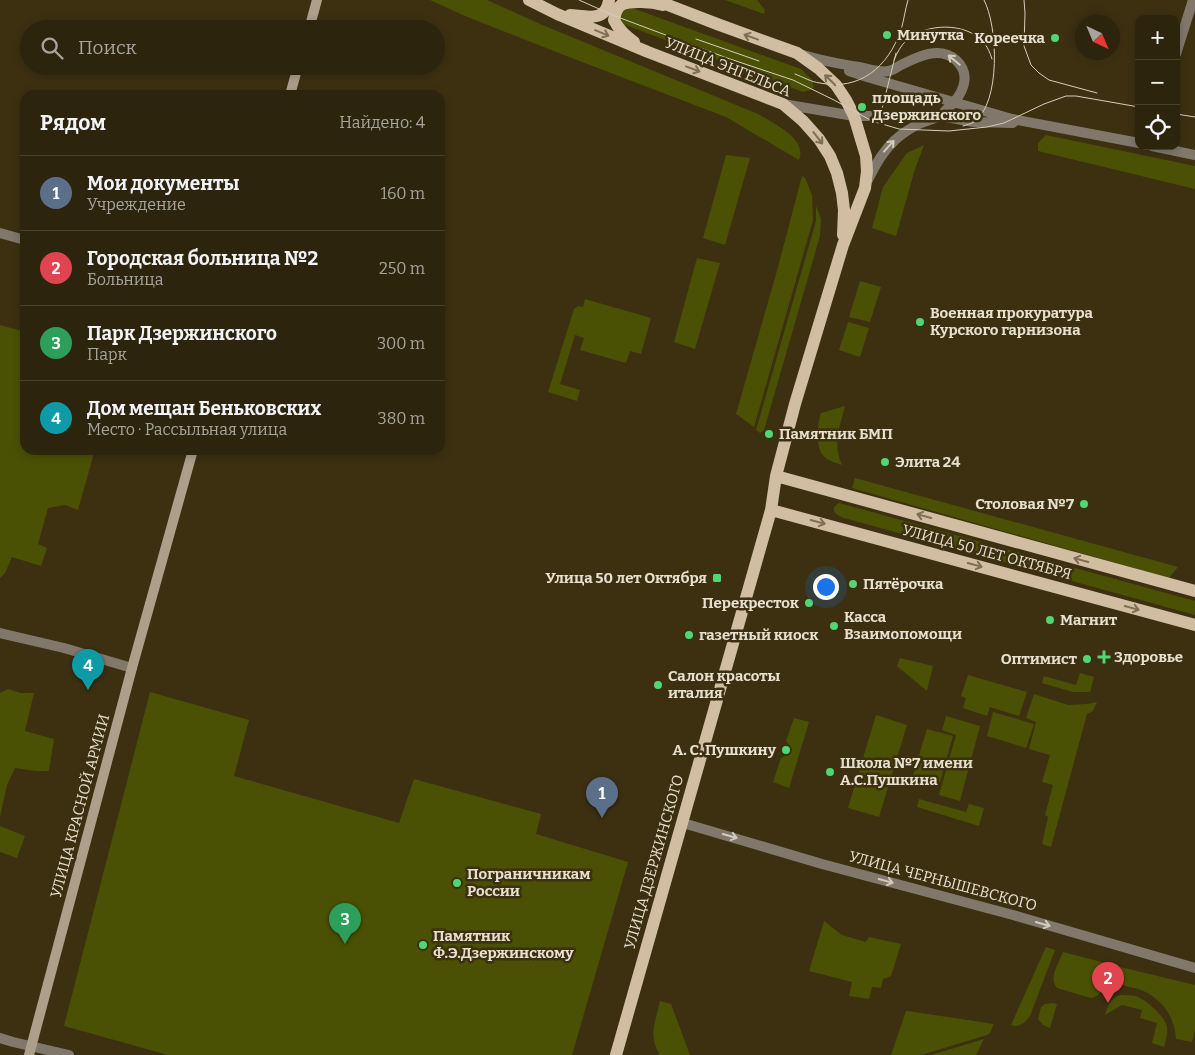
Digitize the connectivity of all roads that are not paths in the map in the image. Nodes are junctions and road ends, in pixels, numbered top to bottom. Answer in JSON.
{"nodes":[{"id":1,"x":317,"y":0,"type":"edge"},
{"id":2,"x":529,"y":0,"type":"edge"},
{"id":3,"x":609,"y":0,"type":"edge"},
{"id":4,"x":655,"y":0,"type":"edge"},
{"id":5,"x":1193,"y":0,"type":"edge"},
{"id":6,"x":670,"y":6,"type":"junction"},
{"id":7,"x":557,"y":14,"type":"junction"},
{"id":8,"x":311,"y":20,"type":"edge"},
{"id":9,"x":1180,"y":41,"type":"edge"},
{"id":10,"x":648,"y":52,"type":"junction"},
{"id":11,"x":797,"y":53,"type":"junction"},
{"id":12,"x":819,"y":60,"type":"junction"},
{"id":13,"x":296,"y":75,"type":"edge"},
{"id":14,"x":291,"y":90,"type":"edge"},
{"id":15,"x":955,"y":102,"type":"junction"},
{"id":16,"x":783,"y":104,"type":"junction"},
{"id":17,"x":854,"y":116,"type":"junction"},
{"id":18,"x":940,"y":116,"type":"junction"},
{"id":19,"x":1037,"y":124,"type":"junction"},
{"id":20,"x":1135,"y":143,"type":"edge"},
{"id":21,"x":1171,"y":150,"type":"edge"},
{"id":22,"x":1195,"y":155,"type":"edge"},
{"id":23,"x":865,"y":188,"type":"junction"},
{"id":24,"x":0,"y":233,"type":"edge"},
{"id":25,"x":20,"y":239,"type":"edge"},
{"id":26,"x":843,"y":245,"type":"junction"},
{"id":27,"x":193,"y":455,"type":"edge"},
{"id":28,"x":776,"y":476,"type":"junction"},
{"id":29,"x":771,"y":510,"type":"junction"},
{"id":30,"x":1195,"y":591,"type":"edge"},
{"id":31,"x":1195,"y":625,"type":"edge"},
{"id":32,"x":0,"y":633,"type":"edge"},
{"id":33,"x":132,"y":668,"type":"junction"},
{"id":34,"x":683,"y":822,"type":"junction"},
{"id":35,"x":1195,"y":968,"type":"edge"},
{"id":36,"x":0,"y":1038,"type":"edge"},
{"id":37,"x":30,"y":1051,"type":"edge"},
{"id":38,"x":69,"y":1055,"type":"edge"},
{"id":39,"x":616,"y":1055,"type":"edge"}],
"edges":[{"from":1,"to":8,"type":"main road"},
{"from":2,"to":7,"type":"main road","name":"УЛИЦА ЭНГЕЛЬСА"},
{"from":3,"to":7,"type":"main road"},
{"from":4,"to":6,"type":"main road"},
{"from":5,"to":9,"type":"street"},
{"from":6,"to":10,"type":"main road"},
{"from":11,"to":6,"type":"main road","one_way":true},
{"from":7,"to":10,"type":"main road","name":"УЛИЦА ЭНГЕЛЬСА","one_way":true},
{"from":10,"to":16,"type":"main road","name":"УЛИЦА ЭНГЕЛЬСА","one_way":true},
{"from":11,"to":12,"type":"street"},
{"from":17,"to":11,"type":"main road","one_way":true},
{"from":12,"to":15,"type":"street"},
{"from":15,"to":12,"type":"street","one_way":true},
{"from":13,"to":14,"type":"main road"},
{"from":15,"to":18,"type":"street"},
{"from":15,"to":19,"type":"street"},
{"from":16,"to":17,"type":"street"},
{"from":16,"to":26,"type":"main road","name":"УЛИЦА ЭНГЕЛЬСА","one_way":true},
{"from":17,"to":18,"type":"street"},
{"from":17,"to":23,"type":"main road"},
{"from":18,"to":19,"type":"street"},
{"from":23,"to":18,"type":"street","one_way":true},
{"from":19,"to":20,"type":"street"},
{"from":21,"to":22,"type":"street"},
{"from":23,"to":26,"type":"main road"},
{"from":24,"to":25,"type":"street"},
{"from":26,"to":28,"type":"main road","name":"УЛИЦА ДЗЕРЖИНСКОГО"},
{"from":27,"to":33,"type":"main road","name":"УЛИЦА КРАСНОЙ АРМИИ"},
{"from":28,"to":29,"type":"main road","name":"УЛИЦА ДЗЕРЖИНСКОГО"},
{"from":30,"to":28,"type":"main road","name":"УЛИЦА 50 ЛЕТ ОКТЯБРЯ","one_way":true},
{"from":29,"to":31,"type":"main road","name":"УЛИЦА 50 ЛЕТ ОКТЯБРЯ","one_way":true},
{"from":29,"to":34,"type":"main road","name":"УЛИЦА ДЗЕРЖИНСКОГО"},
{"from":32,"to":33,"type":"street"},
{"from":33,"to":37,"type":"main road","name":"УЛИЦА КРАСНОЙ АРМИИ"},
{"from":34,"to":35,"type":"street","name":"УЛИЦА ЧЕРНЫШЕВСКОГО","one_way":true},
{"from":34,"to":39,"type":"main road","name":"УЛИЦА ДЗЕРЖИНСКОГО"},
{"from":36,"to":37,"type":"street"},
{"from":37,"to":38,"type":"street"}]}
